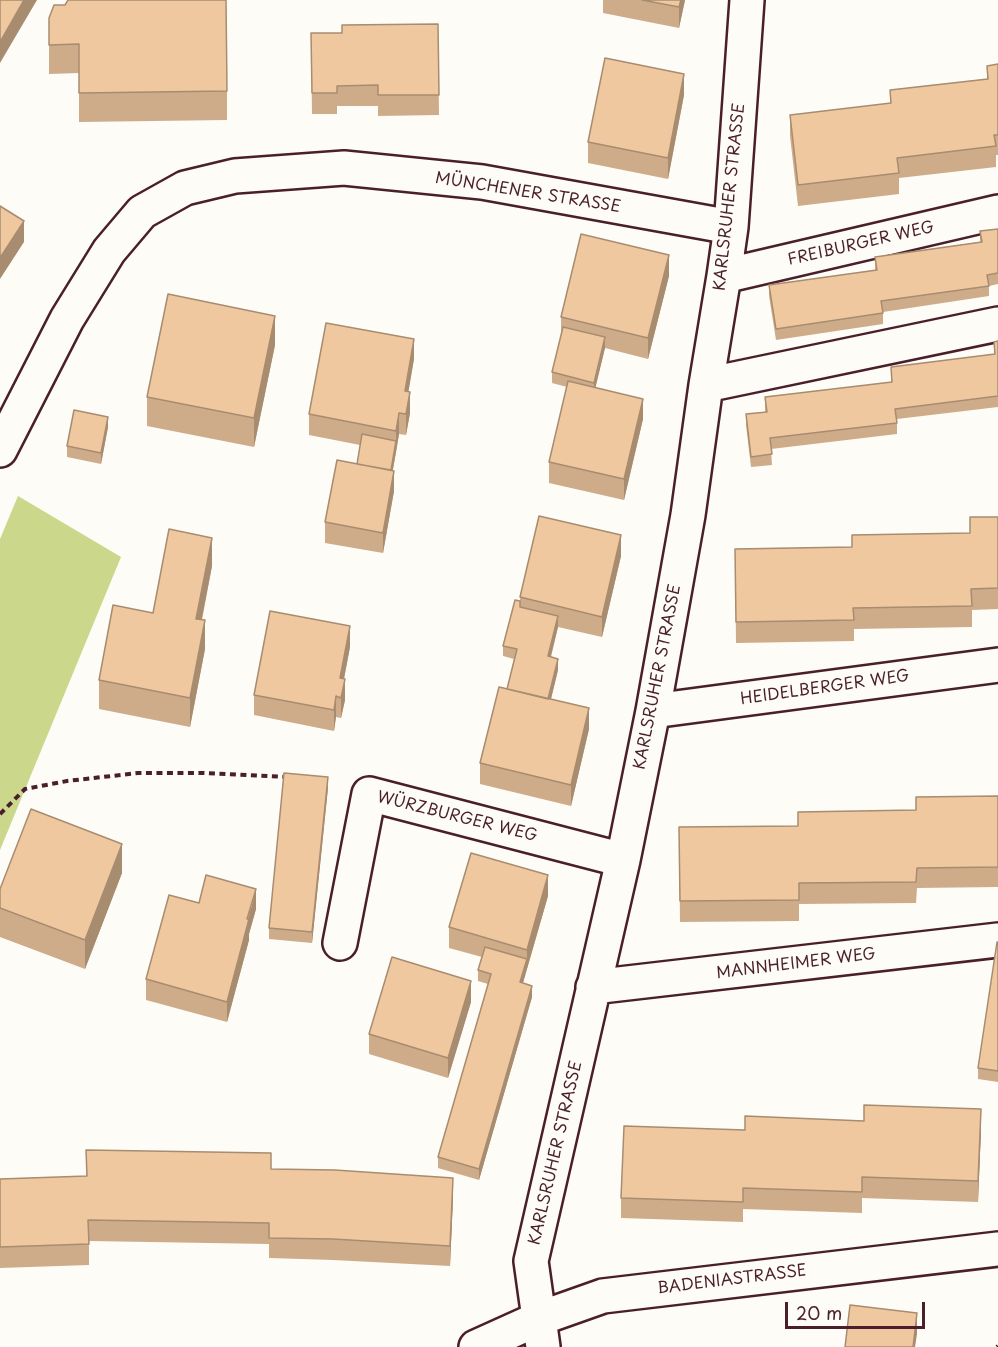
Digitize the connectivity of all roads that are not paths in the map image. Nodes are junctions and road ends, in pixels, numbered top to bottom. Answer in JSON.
{"nodes":[{"id":1,"x":747,"y":0,"type":"edge"},
{"id":2,"x":998,"y":212,"type":"edge"},
{"id":3,"x":731,"y":227,"type":"junction"},
{"id":4,"x":724,"y":276,"type":"junction"},
{"id":5,"x":998,"y":324,"type":"edge"},
{"id":6,"x":706,"y":385,"type":"junction"},
{"id":7,"x":0,"y":450,"type":"edge"},
{"id":8,"x":998,"y":666,"type":"edge"},
{"id":9,"x":653,"y":711,"type":"junction"},
{"id":10,"x":623,"y":860,"type":"junction"},
{"id":11,"x":998,"y":940,"type":"edge"},
{"id":12,"x":340,"y":943,"type":"dead end"},
{"id":13,"x":593,"y":987,"type":"junction"},
{"id":14,"x":998,"y":1249,"type":"edge"},
{"id":15,"x":541,"y":1333,"type":"edge"},
{"id":16,"x":476,"y":1347,"type":"edge"}],
"edges":[{"from":1,"to":3,"type":"street","name":"KARLSRUHER STRASSE"},
{"from":2,"to":4,"type":"street","name":"FREIBURGER WEG"},
{"from":3,"to":4,"type":"street","name":"KARLSRUHER STRASSE"},
{"from":3,"to":7,"type":"street","name":"MÜNCHENER STRASSE"},
{"from":4,"to":6,"type":"street","name":"KARLSRUHER STRASSE"},
{"from":5,"to":6,"type":"street"},
{"from":6,"to":9,"type":"street","name":"KARLSRUHER STRASSE"},
{"from":8,"to":9,"type":"street","name":"HEIDELBERGER WEG"},
{"from":9,"to":10,"type":"street","name":"KARLSRUHER STRASSE"},
{"from":10,"to":12,"type":"street","name":"WÜRZBURGER WEG"},
{"from":10,"to":13,"type":"street","name":"KARLSRUHER STRASSE"},
{"from":11,"to":13,"type":"street","name":"MANNHEIMER WEG"},
{"from":13,"to":15,"type":"street","name":"KARLSRUHER STRASSE"},
{"from":14,"to":15,"type":"street","name":"BADENIASTRASSE"},
{"from":15,"to":16,"type":"street","name":"BADENIASTRASSE"}]}
